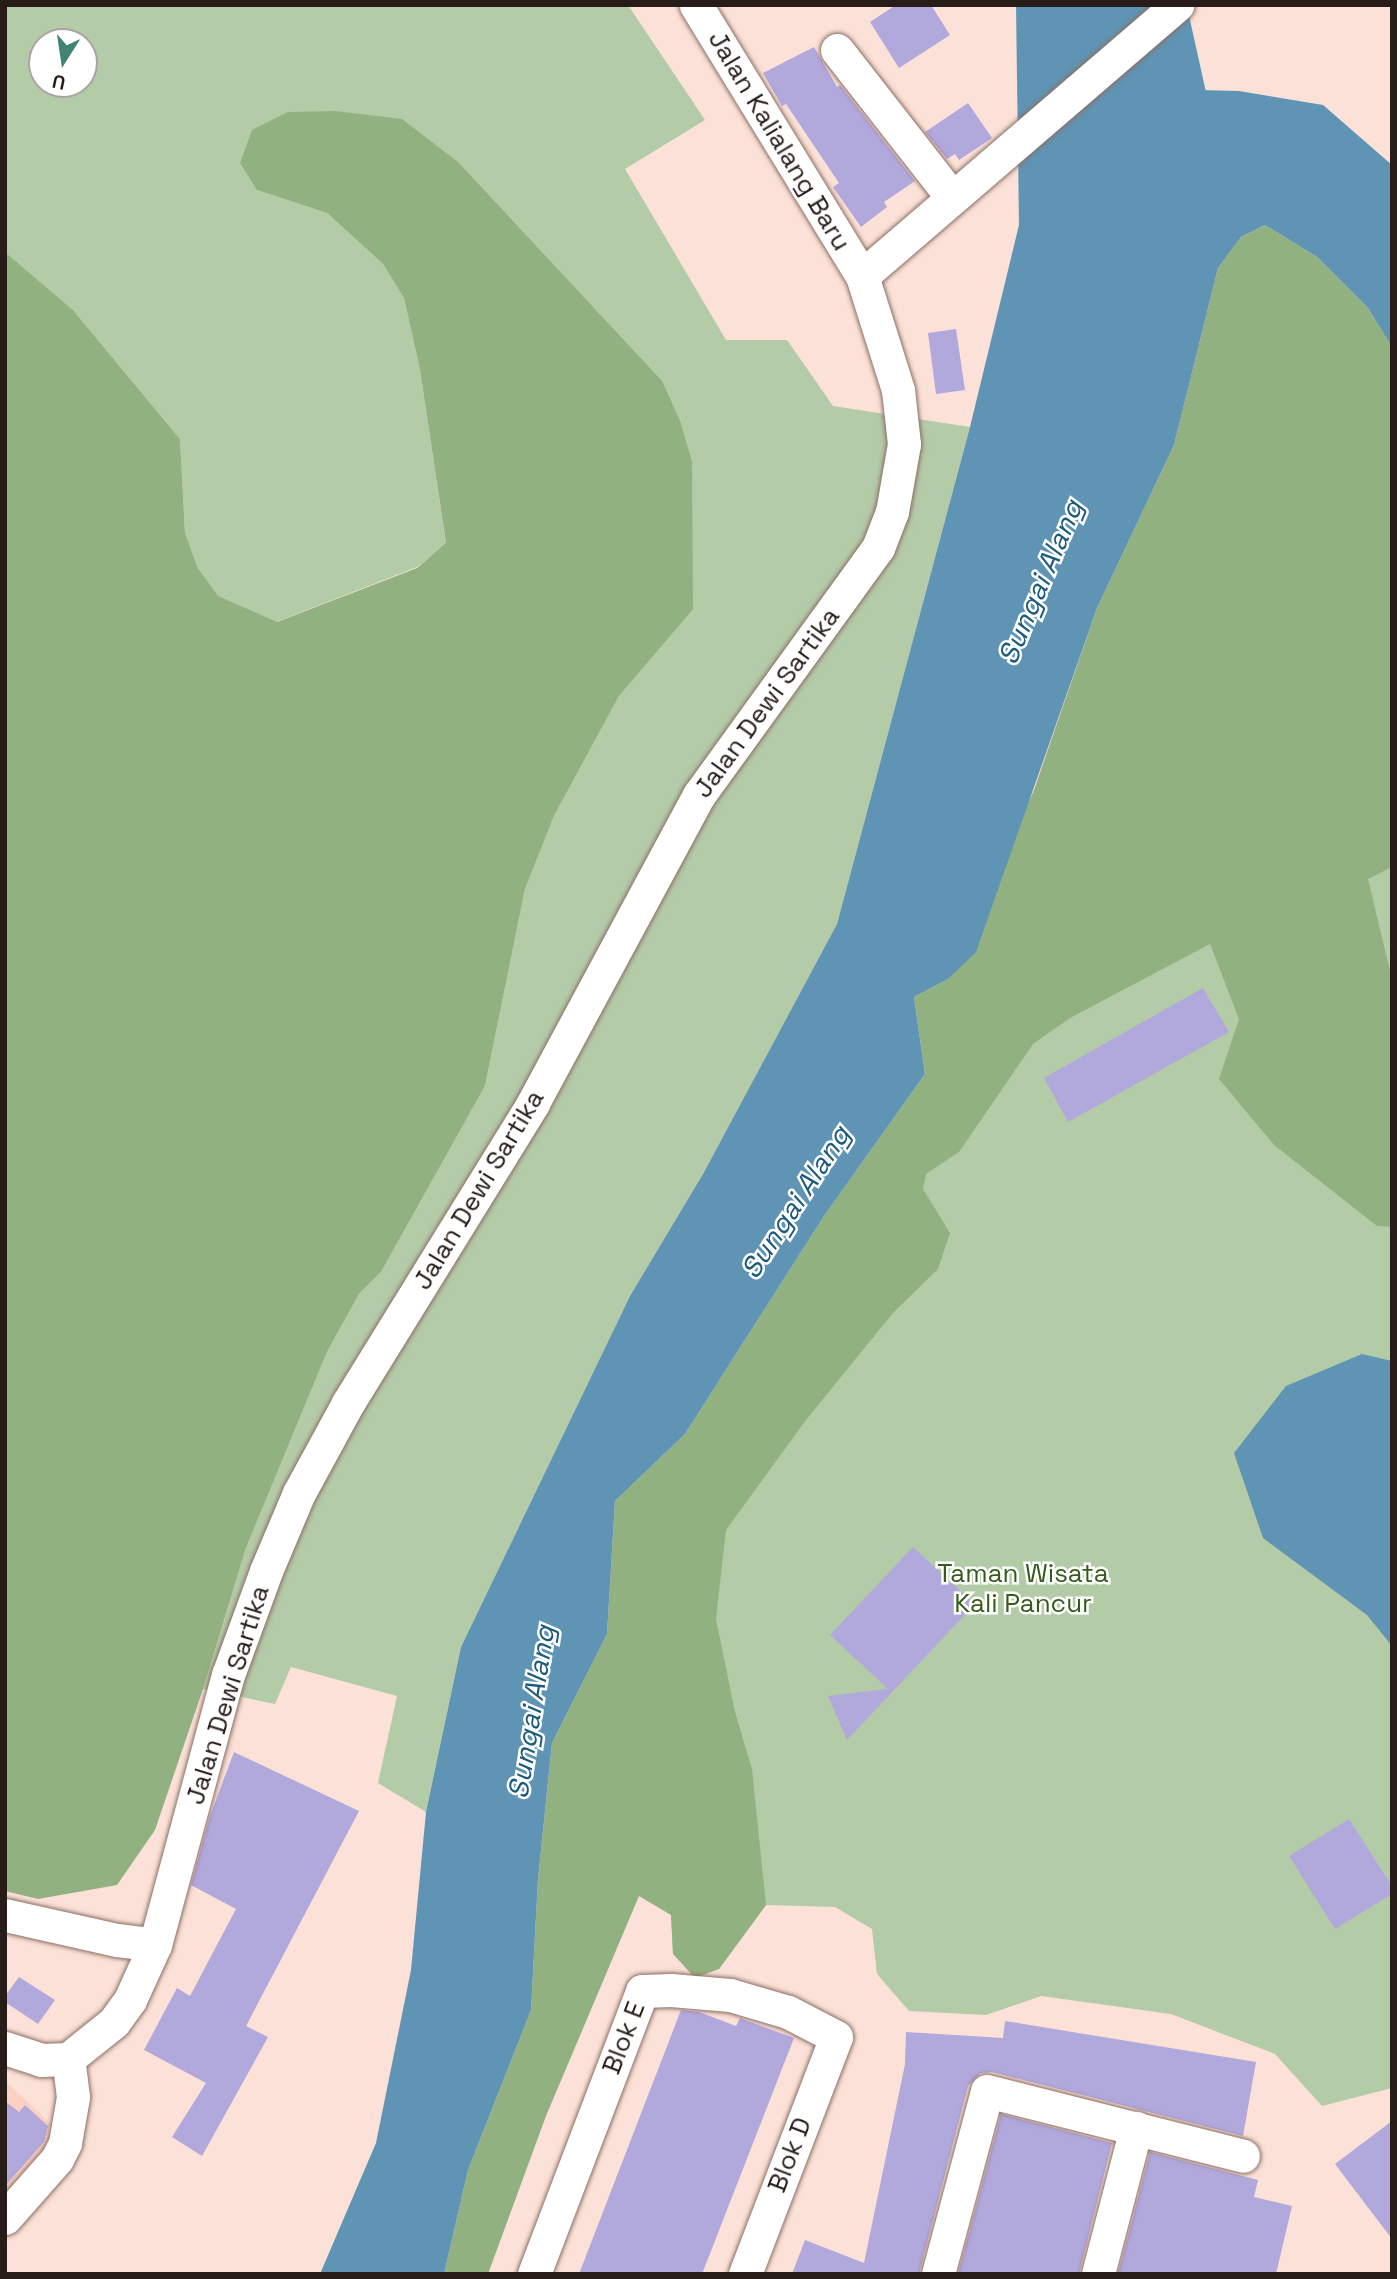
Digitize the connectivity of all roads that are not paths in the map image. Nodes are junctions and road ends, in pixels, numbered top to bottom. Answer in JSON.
{"nodes":[{"id":1,"x":696,"y":5,"type":"edge"},
{"id":2,"x":1177,"y":5,"type":"edge"},
{"id":3,"x":837,"y":50,"type":"dead end"},
{"id":4,"x":952,"y":197,"type":"junction"},
{"id":5,"x":862,"y":276,"type":"junction"},
{"id":6,"x":5,"y":1915,"type":"edge"},
{"id":7,"x":155,"y":1945,"type":"junction"},
{"id":8,"x":836,"y":2037,"type":"joint"},
{"id":9,"x":5,"y":2048,"type":"edge"},
{"id":10,"x":68,"y":2059,"type":"junction"},
{"id":11,"x":1136,"y":2128,"type":"junction"},
{"id":12,"x":1243,"y":2156,"type":"dead end"},
{"id":13,"x":5,"y":2218,"type":"edge"},
{"id":14,"x":534,"y":2274,"type":"edge"},
{"id":15,"x":745,"y":2274,"type":"edge"},
{"id":16,"x":938,"y":2274,"type":"edge"},
{"id":17,"x":1098,"y":2274,"type":"edge"}],
"edges":[{"from":1,"to":5,"type":"street","name":"Jalan Kalialang Baru"},
{"from":2,"to":4,"type":"street"},
{"from":3,"to":4,"type":"street"},
{"from":4,"to":5,"type":"street"},
{"from":5,"to":7,"type":"street","name":"Jalan Dewi Sartika"},
{"from":6,"to":7,"type":"street"},
{"from":7,"to":10,"type":"street","name":"Jalan Dewi Sartika"},
{"from":8,"to":14,"type":"street","name":"Blok E"},
{"from":8,"to":15,"type":"street","name":"Blok D"},
{"from":9,"to":10,"type":"street"},
{"from":10,"to":13,"type":"street"},
{"from":11,"to":12,"type":"street"},
{"from":11,"to":16,"type":"street"},
{"from":11,"to":17,"type":"street"}]}
